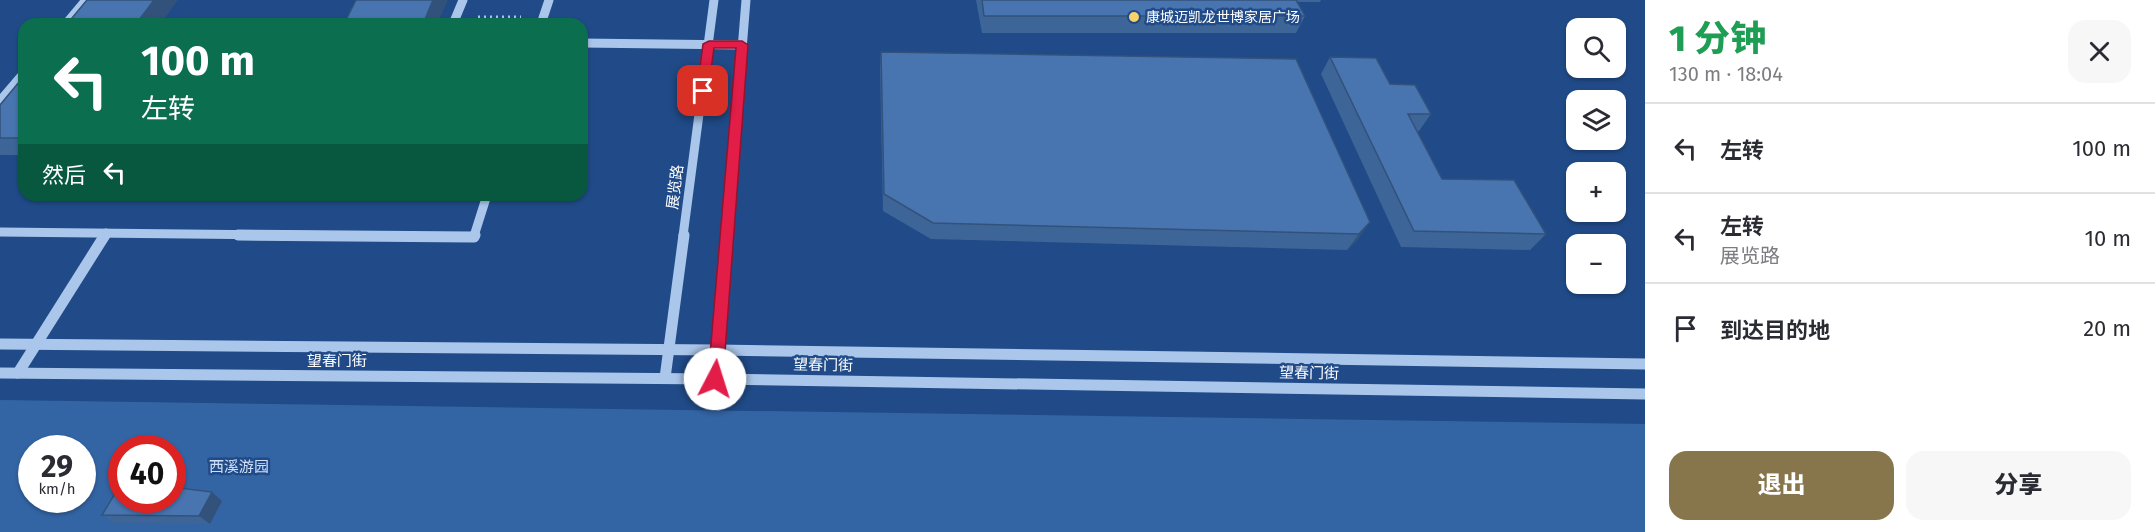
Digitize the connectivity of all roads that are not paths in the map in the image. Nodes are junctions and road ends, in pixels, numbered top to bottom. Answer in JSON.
{"nodes":[{"id":1,"x":86,"y":0,"type":"edge"},
{"id":2,"x":463,"y":0,"type":"edge"},
{"id":3,"x":549,"y":0,"type":"edge"},
{"id":4,"x":714,"y":0,"type":"edge"},
{"id":5,"x":746,"y":0,"type":"edge"},
{"id":6,"x":71,"y":18,"type":"edge"},
{"id":7,"x":455,"y":18,"type":"edge"},
{"id":8,"x":544,"y":18,"type":"edge"},
{"id":9,"x":588,"y":43,"type":"edge"},
{"id":10,"x":709,"y":44,"type":"junction"},
{"id":11,"x":742,"y":45,"type":"junction"},
{"id":12,"x":18,"y":80,"type":"edge"},
{"id":13,"x":0,"y":101,"type":"edge"},
{"id":14,"x":485,"y":201,"type":"edge"},
{"id":15,"x":0,"y":232,"type":"edge"},
{"id":16,"x":106,"y":233,"type":"junction"},
{"id":17,"x":0,"y":344,"type":"edge"},
{"id":18,"x":35,"y":345,"type":"junction"},
{"id":19,"x":669,"y":350,"type":"junction"},
{"id":20,"x":717,"y":350,"type":"junction"},
{"id":21,"x":1645,"y":364,"type":"edge"},
{"id":22,"x":0,"y":373,"type":"edge"},
{"id":23,"x":18,"y":373,"type":"junction"},
{"id":24,"x":665,"y":378,"type":"junction"},
{"id":25,"x":715,"y":379,"type":"junction"},
{"id":26,"x":1645,"y":394,"type":"edge"}],
"edges":[{"from":1,"to":6,"type":"street"},
{"from":2,"to":7,"type":"street"},
{"from":3,"to":8,"type":"street"},
{"from":4,"to":10,"type":"street","name":"展览路"},
{"from":5,"to":11,"type":"street"},
{"from":9,"to":10,"type":"street"},
{"from":10,"to":11,"type":"street"},
{"from":10,"to":19,"type":"street","name":"展览路"},
{"from":11,"to":20,"type":"street"},
{"from":12,"to":13,"type":"street"},
{"from":14,"to":16,"type":"street"},
{"from":15,"to":16,"type":"street"},
{"from":16,"to":18,"type":"street"},
{"from":17,"to":18,"type":"street","name":"望春门街"},
{"from":18,"to":19,"type":"street","name":"望春门街"},
{"from":18,"to":23,"type":"street"},
{"from":19,"to":20,"type":"street","name":"望春门街"},
{"from":19,"to":24,"type":"street","name":"展览路"},
{"from":20,"to":21,"type":"street","name":"望春门街"},
{"from":20,"to":25,"type":"street"},
{"from":22,"to":23,"type":"street","name":"望春门街"},
{"from":23,"to":24,"type":"street","name":"望春门街"},
{"from":24,"to":25,"type":"street","name":"望春门街"},
{"from":25,"to":26,"type":"street","name":"望春门街"}]}
